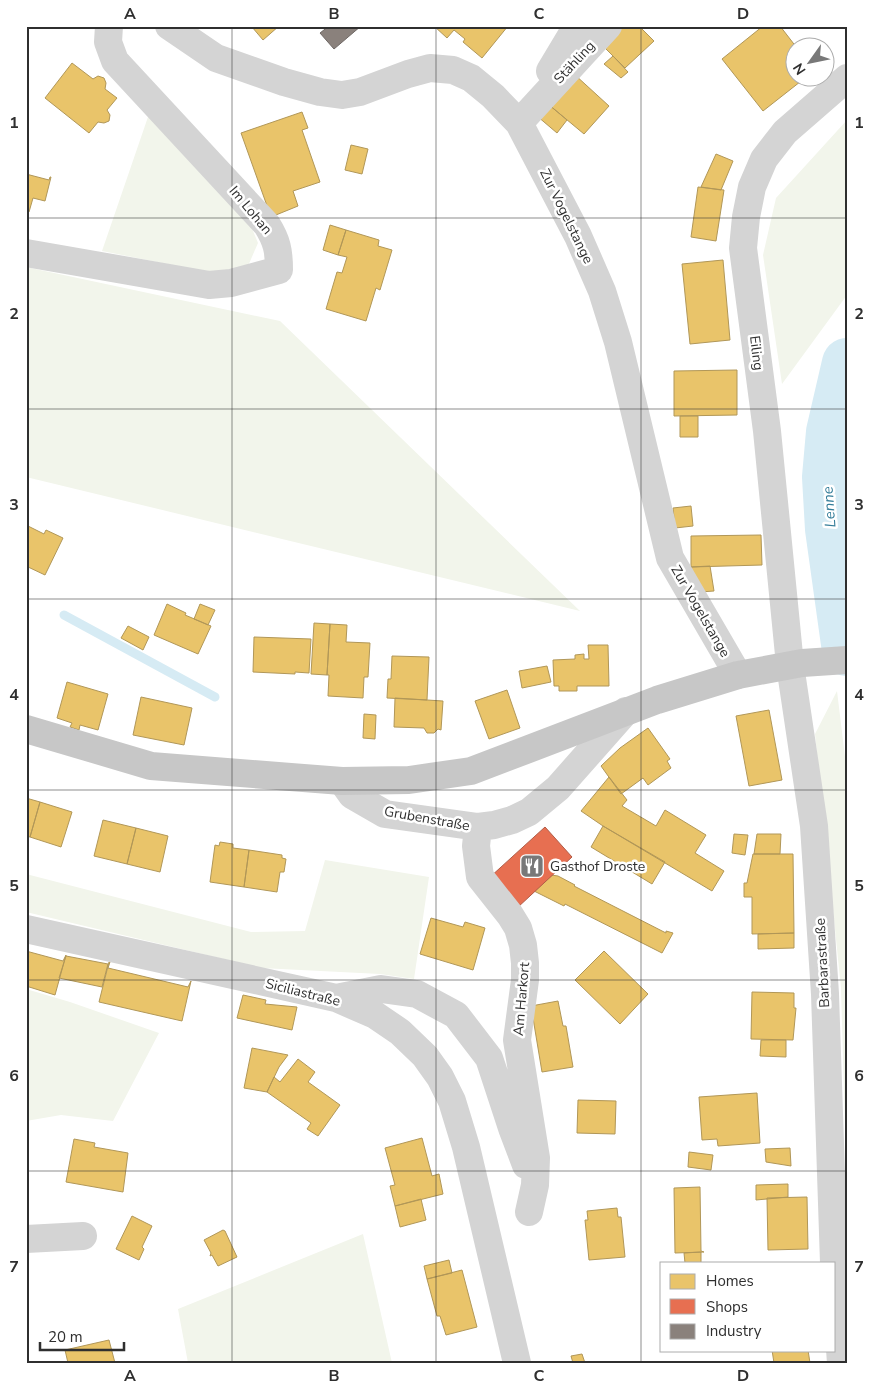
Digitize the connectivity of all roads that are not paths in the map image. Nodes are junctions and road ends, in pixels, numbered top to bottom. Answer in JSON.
{"nodes":[{"id":1,"x":109,"y":26,"type":"edge"},
{"id":2,"x":169,"y":26,"type":"edge"},
{"id":3,"x":577,"y":26,"type":"edge"},
{"id":4,"x":608,"y":26,"type":"edge"},
{"id":5,"x":847,"y":78,"type":"edge"},
{"id":6,"x":541,"y":98,"type":"junction"},
{"id":7,"x":519,"y":123,"type":"junction"},
{"id":8,"x":26,"y":253,"type":"edge"},
{"id":9,"x":847,"y":660,"type":"edge"},
{"id":10,"x":796,"y":664,"type":"junction"},
{"id":11,"x":738,"y":675,"type":"junction"},
{"id":12,"x":626,"y":711,"type":"junction"},
{"id":13,"x":26,"y":729,"type":"edge"},
{"id":14,"x":342,"y":781,"type":"junction"},
{"id":15,"x":478,"y":827,"type":"junction"},
{"id":16,"x":26,"y":929,"type":"edge"},
{"id":17,"x":336,"y":998,"type":"junction"},
{"id":18,"x":535,"y":1185,"type":"junction"},
{"id":19,"x":529,"y":1212,"type":"dead end"},
{"id":20,"x":83,"y":1236,"type":"dead end"},
{"id":21,"x":26,"y":1239,"type":"edge"},
{"id":22,"x":834,"y":1262,"type":"edge"},
{"id":23,"x":836,"y":1292,"type":"edge"},
{"id":24,"x":517,"y":1363,"type":"edge"},
{"id":25,"x":841,"y":1363,"type":"edge"}],
"edges":[{"from":1,"to":8,"type":"street","name":"Im Lohan"},
{"from":2,"to":7,"type":"street","name":"Zur Vogelstange"},
{"from":3,"to":6,"type":"street","name":"Stähling"},
{"from":4,"to":6,"type":"street","name":"Stähling"},
{"from":5,"to":10,"type":"street","name":"Eiling"},
{"from":6,"to":7,"type":"street","name":"Stähling"},
{"from":7,"to":11,"type":"street","name":"Zur Vogelstange"},
{"from":9,"to":10,"type":"main road","name":"Grubenstraße"},
{"from":10,"to":11,"type":"main road","name":"Grubenstraße"},
{"from":10,"to":22,"type":"street","name":"Barbarastraße"},
{"from":11,"to":12,"type":"main road","name":"Grubenstraße"},
{"from":12,"to":14,"type":"main road","name":"Grubenstraße"},
{"from":12,"to":15,"type":"street","name":"Grubenstraße"},
{"from":13,"to":14,"type":"main road","name":"Grubenstraße"},
{"from":14,"to":15,"type":"street","name":"Grubenstraße"},
{"from":15,"to":18,"type":"street","name":"Am Harkort"},
{"from":16,"to":17,"type":"street","name":"Siciliastraße"},
{"from":17,"to":18,"type":"street"},
{"from":17,"to":24,"type":"street","name":"Siciliastraße"},
{"from":18,"to":19,"type":"street","name":"Am Harkort"},
{"from":20,"to":21,"type":"street"},
{"from":23,"to":25,"type":"street","name":"Barbarastraße"}]}
